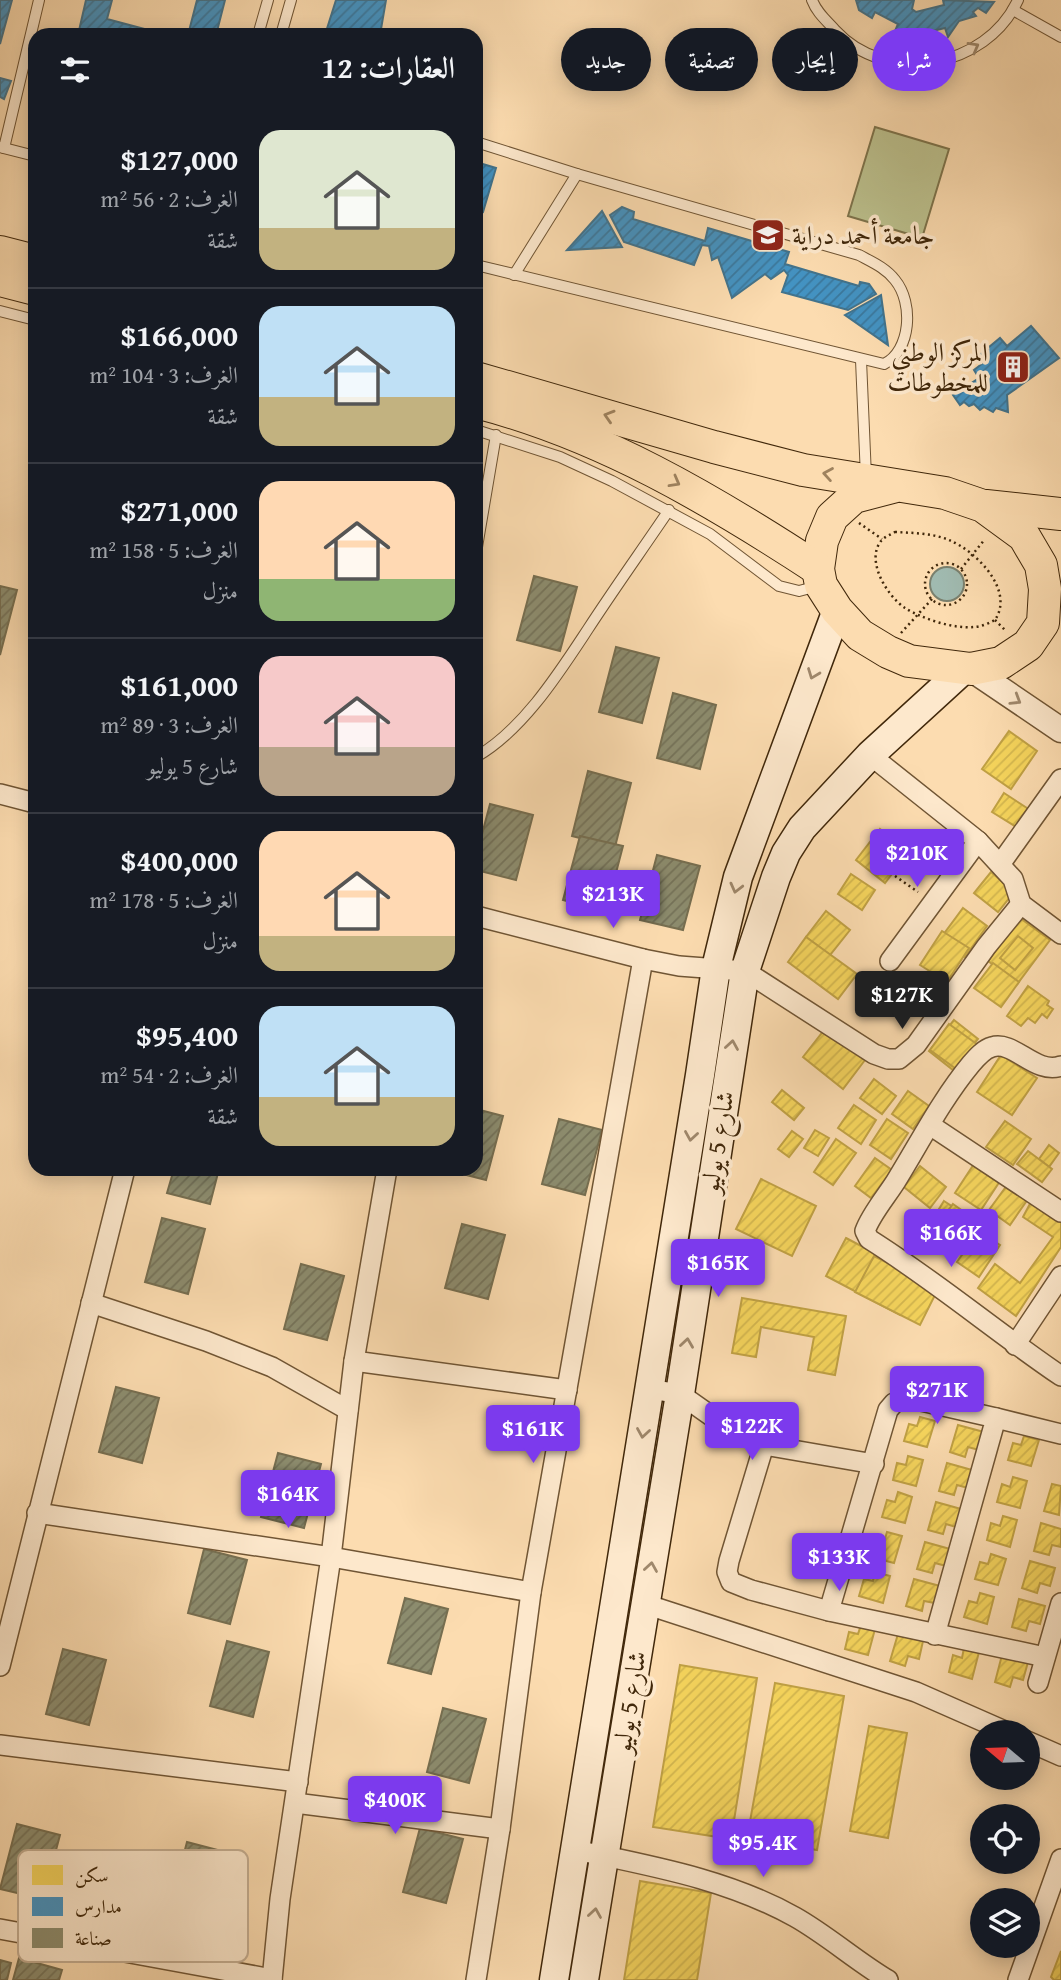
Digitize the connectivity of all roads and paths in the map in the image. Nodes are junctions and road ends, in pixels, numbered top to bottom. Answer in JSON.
{"nodes":[{"id":1,"x":39,"y":0,"type":"edge"},
{"id":2,"x":268,"y":0,"type":"edge"},
{"id":3,"x":291,"y":0,"type":"edge"},
{"id":4,"x":812,"y":0,"type":"edge"},
{"id":5,"x":1015,"y":5,"type":"edge"},
{"id":6,"x":32,"y":28,"type":"edge"},
{"id":7,"x":260,"y":28,"type":"edge"},
{"id":8,"x":283,"y":28,"type":"edge"},
{"id":9,"x":1061,"y":37,"type":"edge"},
{"id":10,"x":28,"y":44,"type":"edge"},
{"id":11,"x":483,"y":144,"type":"edge"},
{"id":12,"x":2,"y":147,"type":"edge"},
{"id":13,"x":28,"y":154,"type":"edge"},
{"id":14,"x":577,"y":174,"type":"junction"},
{"id":15,"x":0,"y":252,"type":"edge"},
{"id":16,"x":28,"y":259,"type":"edge"},
{"id":17,"x":483,"y":267,"type":"edge"},
{"id":18,"x":514,"y":275,"type":"junction"},
{"id":19,"x":0,"y":280,"type":"edge"},
{"id":20,"x":28,"y":287,"type":"edge"},
{"id":21,"x":0,"y":311,"type":"edge"},
{"id":22,"x":28,"y":318,"type":"edge"},
{"id":23,"x":861,"y":360,"type":"junction"},
{"id":24,"x":483,"y":380,"type":"edge"},
{"id":25,"x":483,"y":404,"type":"edge"},
{"id":26,"x":483,"y":432,"type":"edge"},
{"id":27,"x":496,"y":435,"type":"junction"},
{"id":28,"x":881,"y":483,"type":"junction"},
{"id":29,"x":669,"y":510,"type":"junction"},
{"id":30,"x":483,"y":512,"type":"edge"},
{"id":31,"x":1061,"y":514,"type":"edge"},
{"id":32,"x":988,"y":519,"type":"junction"},
{"id":33,"x":858,"y":522,"type":"dead end"},
{"id":34,"x":882,"y":540,"type":"junction"},
{"id":35,"x":972,"y":555,"type":"junction"},
{"id":36,"x":961,"y":569,"type":"junction"},
{"id":37,"x":826,"y":588,"type":"junction"},
{"id":38,"x":932,"y":599,"type":"junction"},
{"id":39,"x":918,"y":613,"type":"junction"},
{"id":40,"x":1055,"y":615,"type":"edge"},
{"id":41,"x":897,"y":637,"type":"dead end"},
{"id":42,"x":967,"y":669,"type":"junction"},
{"id":43,"x":1061,"y":730,"type":"edge"},
{"id":44,"x":483,"y":753,"type":"edge"},
{"id":45,"x":870,"y":755,"type":"junction"},
{"id":46,"x":1061,"y":779,"type":"edge"},
{"id":47,"x":0,"y":794,"type":"edge"},
{"id":48,"x":28,"y":801,"type":"edge"},
{"id":49,"x":978,"y":841,"type":"junction"},
{"id":50,"x":1000,"y":863,"type":"junction"},
{"id":51,"x":895,"y":876,"type":"dead end"},
{"id":52,"x":932,"y":902,"type":"junction"},
{"id":53,"x":1021,"y":904,"type":"junction"},
{"id":54,"x":483,"y":918,"type":"edge"},
{"id":55,"x":1061,"y":934,"type":"edge"},
{"id":56,"x":643,"y":960,"type":"junction"},
{"id":57,"x":890,"y":961,"type":"dead end"},
{"id":58,"x":716,"y":968,"type":"junction"},
{"id":59,"x":745,"y":971,"type":"junction"},
{"id":60,"x":1061,"y":1066,"type":"edge"},
{"id":61,"x":930,"y":1125,"type":"junction"},
{"id":62,"x":123,"y":1176,"type":"edge"},
{"id":63,"x":386,"y":1176,"type":"edge"},
{"id":64,"x":1061,"y":1212,"type":"edge"},
{"id":65,"x":1061,"y":1276,"type":"edge"},
{"id":66,"x":91,"y":1303,"type":"junction"},
{"id":67,"x":1015,"y":1345,"type":"junction"},
{"id":68,"x":354,"y":1361,"type":"junction"},
{"id":69,"x":1061,"y":1376,"type":"edge"},
{"id":70,"x":650,"y":1388,"type":"junction"},
{"id":71,"x":567,"y":1390,"type":"junction"},
{"id":72,"x":680,"y":1394,"type":"junction"},
{"id":73,"x":348,"y":1410,"type":"junction"},
{"id":74,"x":996,"y":1418,"type":"junction"},
{"id":75,"x":1061,"y":1434,"type":"edge"},
{"id":76,"x":764,"y":1445,"type":"junction"},
{"id":77,"x":874,"y":1464,"type":"junction"},
{"id":78,"x":37,"y":1513,"type":"junction"},
{"id":79,"x":331,"y":1557,"type":"junction"},
{"id":80,"x":531,"y":1592,"type":"junction"},
{"id":81,"x":1061,"y":1603,"type":"edge"},
{"id":82,"x":645,"y":1604,"type":"junction"},
{"id":83,"x":829,"y":1611,"type":"junction"},
{"id":84,"x":935,"y":1635,"type":"junction"},
{"id":85,"x":1045,"y":1657,"type":"junction"},
{"id":86,"x":0,"y":1666,"type":"edge"},
{"id":87,"x":1038,"y":1683,"type":"dead end"},
{"id":88,"x":980,"y":1720,"type":"edge"},
{"id":89,"x":0,"y":1745,"type":"edge"},
{"id":90,"x":1040,"y":1747,"type":"edge"},
{"id":91,"x":1061,"y":1756,"type":"edge"},
{"id":92,"x":299,"y":1782,"type":"junction"},
{"id":93,"x":295,"y":1803,"type":"junction"},
{"id":94,"x":500,"y":1829,"type":"junction"},
{"id":95,"x":576,"y":1850,"type":"junction"},
{"id":96,"x":604,"y":1856,"type":"junction"},
{"id":97,"x":1061,"y":1859,"type":"edge"},
{"id":98,"x":0,"y":1929,"type":"edge"},
{"id":99,"x":18,"y":1932,"type":"edge"},
{"id":100,"x":180,"y":1962,"type":"edge"},
{"id":101,"x":272,"y":1979,"type":"edge"},
{"id":102,"x":476,"y":1980,"type":"edge"},
{"id":103,"x":554,"y":1980,"type":"edge"},
{"id":104,"x":584,"y":1980,"type":"edge"},
{"id":105,"x":888,"y":1980,"type":"edge"},
{"id":106,"x":1018,"y":1980,"type":"edge"}],
"edges":[{"from":1,"to":6,"type":"lane"},
{"from":2,"to":7,"type":"lane"},
{"from":3,"to":8,"type":"lane"},
{"from":4,"to":5,"type":"lane","one_way":true},
{"from":5,"to":9,"type":"lane"},
{"from":10,"to":12,"type":"lane"},
{"from":11,"to":14,"type":"lane"},
{"from":12,"to":13,"type":"lane"},
{"from":14,"to":18,"type":"lane"},
{"from":14,"to":23,"type":"lane"},
{"from":15,"to":16,"type":"main road"},
{"from":17,"to":18,"type":"lane"},
{"from":18,"to":23,"type":"lane"},
{"from":19,"to":20,"type":"main road"},
{"from":21,"to":22,"type":"lane"},
{"from":23,"to":28,"type":"lane"},
{"from":28,"to":24,"type":"main road","one_way":true},
{"from":25,"to":37,"type":"main road","one_way":true},
{"from":26,"to":27,"type":"lane"},
{"from":27,"to":29,"type":"lane"},
{"from":27,"to":30,"type":"lane"},
{"from":28,"to":32,"type":"main road"},
{"from":28,"to":37,"type":"main road"},
{"from":29,"to":37,"type":"lane"},
{"from":29,"to":44,"type":"lane"},
{"from":31,"to":32,"type":"main road"},
{"from":32,"to":35,"type":"path"},
{"from":32,"to":40,"type":"main road"},
{"from":33,"to":34,"type":"path"},
{"from":34,"to":35,"type":"path"},
{"from":34,"to":39,"type":"path"},
{"from":35,"to":36,"type":"path"},
{"from":35,"to":39,"type":"path"},
{"from":36,"to":38,"type":"path"},
{"from":36,"to":38,"type":"path"},
{"from":37,"to":42,"type":"main road"},
{"from":37,"to":58,"type":"main road","name":"شارع 5 يوليو","one_way":true},
{"from":38,"to":39,"type":"path"},
{"from":39,"to":41,"type":"path"},
{"from":40,"to":42,"type":"main road"},
{"from":42,"to":43,"type":"street","one_way":true},
{"from":42,"to":45,"type":"main road","name":"شارع 5 يوليو"},
{"from":45,"to":49,"type":"street"},
{"from":45,"to":59,"type":"main road","name":"شارع 5 يوليو"},
{"from":46,"to":50,"type":"street"},
{"from":47,"to":48,"type":"street"},
{"from":49,"to":50,"type":"street"},
{"from":49,"to":52,"type":"street"},
{"from":50,"to":53,"type":"street"},
{"from":51,"to":52,"type":"path"},
{"from":52,"to":57,"type":"street"},
{"from":53,"to":55,"type":"street"},
{"from":53,"to":59,"type":"street"},
{"from":54,"to":56,"type":"street"},
{"from":56,"to":58,"type":"street"},
{"from":56,"to":71,"type":"street"},
{"from":58,"to":59,"type":"street"},
{"from":58,"to":70,"type":"main road","name":"شارع 5 يوليو","one_way":true},
{"from":72,"to":59,"type":"main road","name":"شارع 5 يوليو","one_way":true},
{"from":60,"to":61,"type":"street"},
{"from":61,"to":64,"type":"street"},
{"from":61,"to":67,"type":"street"},
{"from":62,"to":66,"type":"street"},
{"from":63,"to":68,"type":"street"},
{"from":65,"to":67,"type":"street"},
{"from":66,"to":73,"type":"street"},
{"from":66,"to":78,"type":"street"},
{"from":67,"to":69,"type":"street"},
{"from":68,"to":71,"type":"street"},
{"from":68,"to":73,"type":"street"},
{"from":70,"to":72,"type":"street"},
{"from":70,"to":95,"type":"main road","name":"شارع 5 يوليو","one_way":true},
{"from":71,"to":80,"type":"street"},
{"from":72,"to":76,"type":"street"},
{"from":82,"to":72,"type":"main road","name":"شارع 5 يوليو","one_way":true},
{"from":73,"to":79,"type":"street"},
{"from":74,"to":75,"type":"street"},
{"from":74,"to":77,"type":"street"},
{"from":74,"to":84,"type":"street"},
{"from":76,"to":77,"type":"street"},
{"from":76,"to":83,"type":"street"},
{"from":77,"to":83,"type":"street"},
{"from":78,"to":79,"type":"street"},
{"from":78,"to":86,"type":"street"},
{"from":79,"to":80,"type":"street"},
{"from":79,"to":92,"type":"street"},
{"from":80,"to":94,"type":"street"},
{"from":81,"to":85,"type":"street"},
{"from":82,"to":88,"type":"street"},
{"from":82,"to":96,"type":"main road","name":"شارع 5 يوليو"},
{"from":83,"to":84,"type":"street"},
{"from":84,"to":85,"type":"street"},
{"from":85,"to":87,"type":"street"},
{"from":89,"to":92,"type":"street"},
{"from":90,"to":91,"type":"street"},
{"from":92,"to":93,"type":"street"},
{"from":93,"to":94,"type":"street"},
{"from":93,"to":101,"type":"street"},
{"from":94,"to":102,"type":"street"},
{"from":95,"to":96,"type":"street"},
{"from":95,"to":103,"type":"main road","name":"شارع 5 يوليو"},
{"from":104,"to":96,"type":"main road","name":"شارع 5 يوليو","one_way":true},
{"from":96,"to":105,"type":"street"},
{"from":97,"to":106,"type":"street"},
{"from":98,"to":99,"type":"street"},
{"from":100,"to":101,"type":"street"}]}
